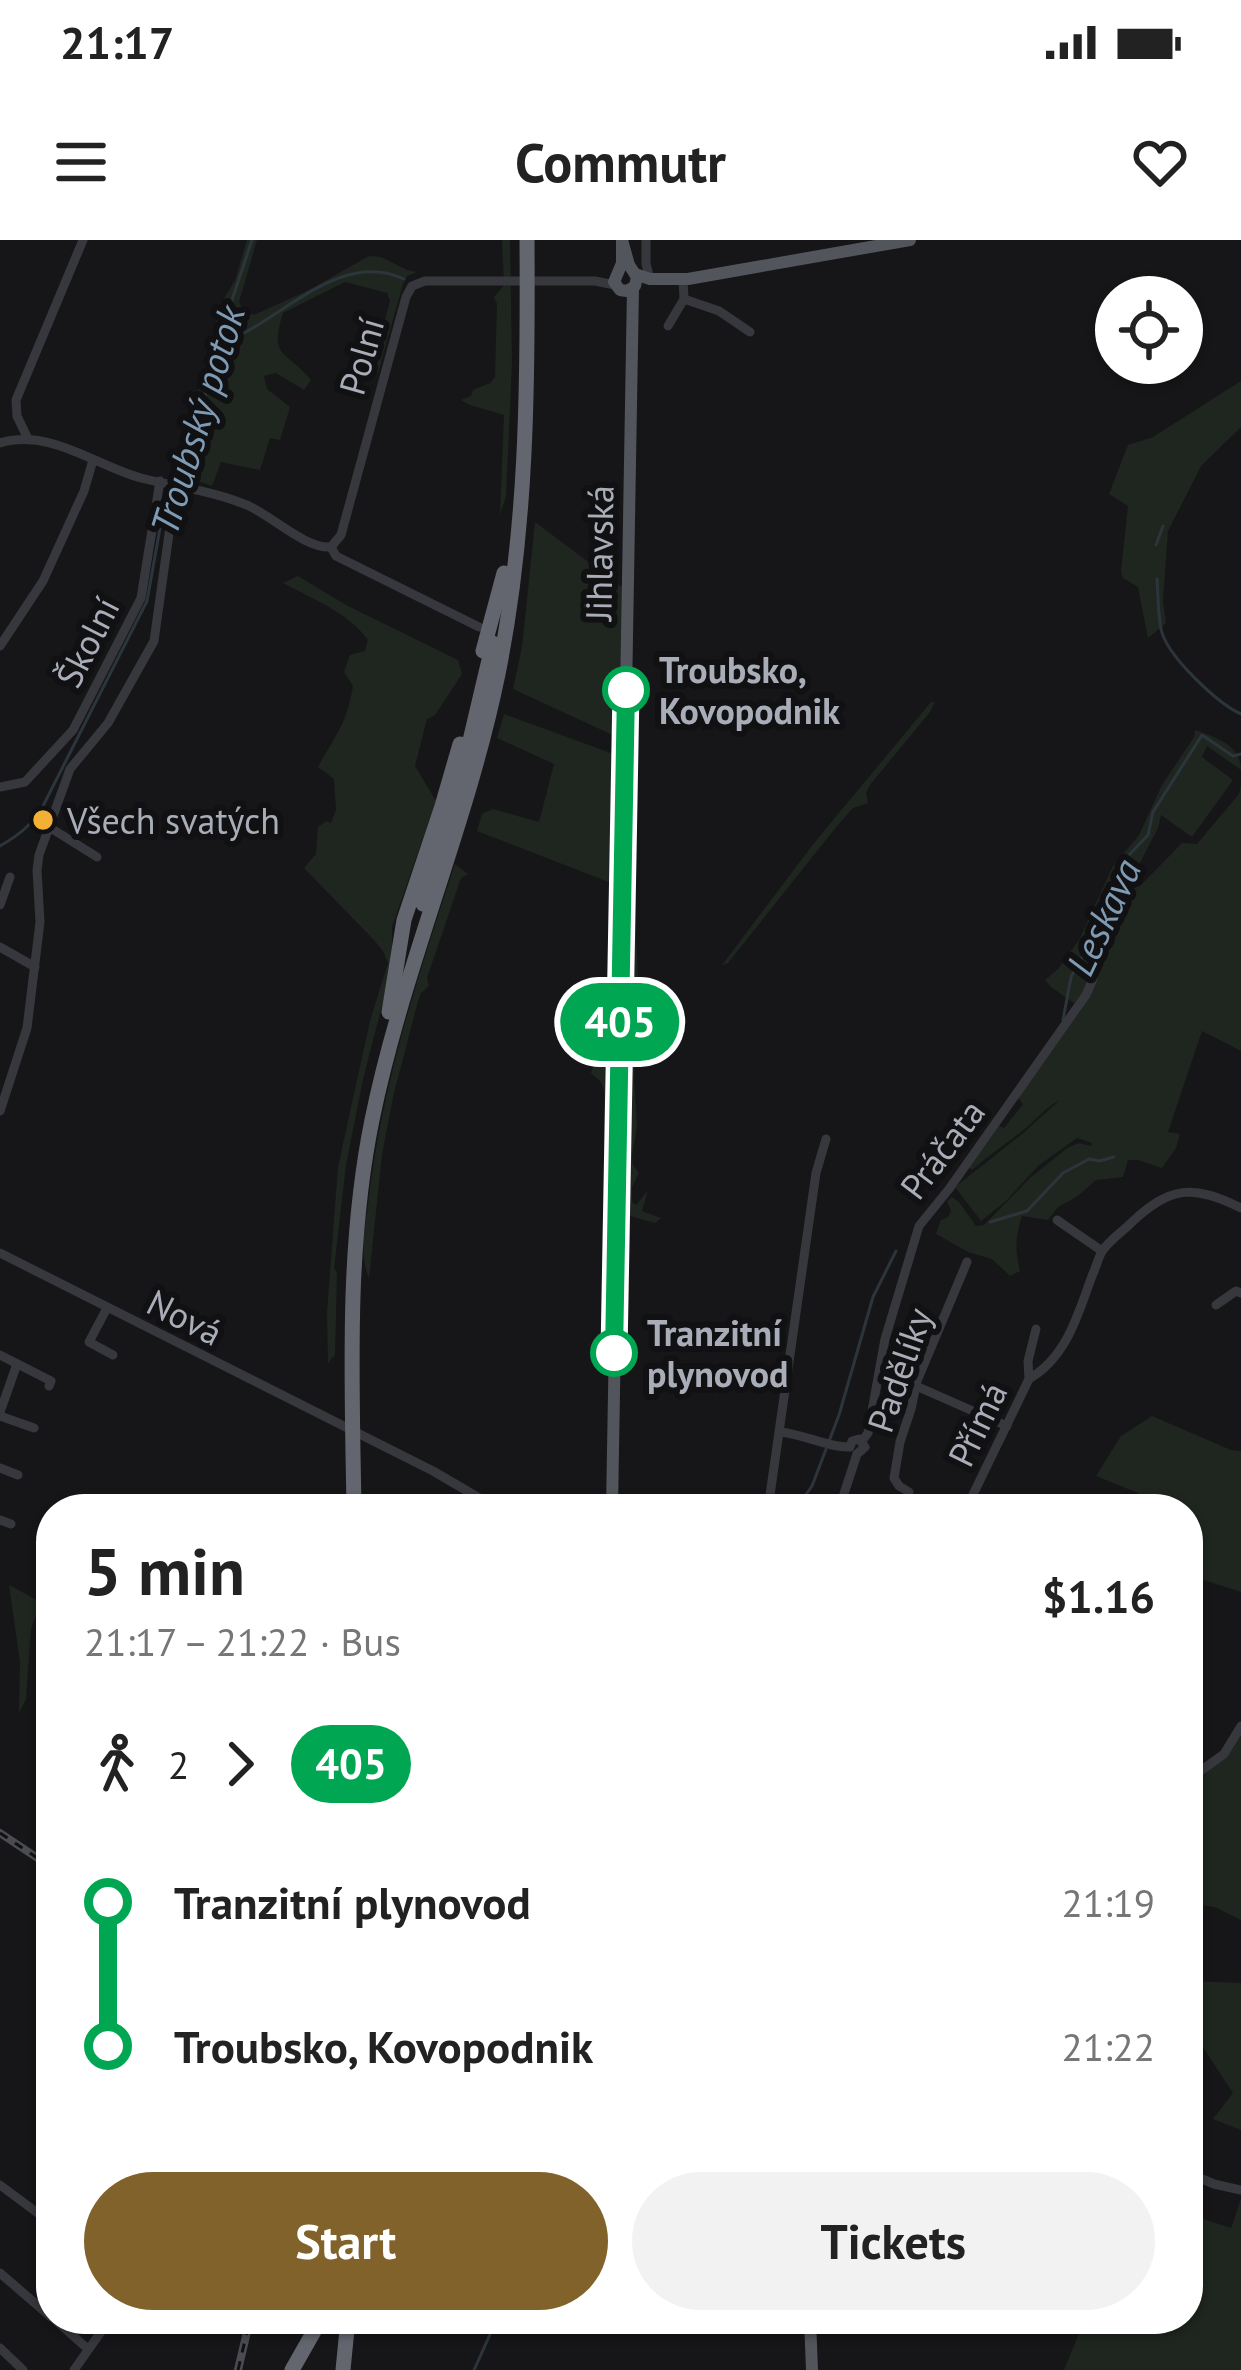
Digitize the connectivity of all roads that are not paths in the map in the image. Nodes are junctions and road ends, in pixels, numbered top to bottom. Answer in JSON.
{"nodes":[{"id":1,"x":83,"y":240,"type":"edge"},
{"id":2,"x":523,"y":240,"type":"edge"},
{"id":3,"x":646,"y":240,"type":"edge"},
{"id":4,"x":910,"y":240,"type":"edge"},
{"id":5,"x":622,"y":241,"type":"edge"},
{"id":6,"x":629,"y":279,"type":"junction"},
{"id":7,"x":683,"y":279,"type":"junction"},
{"id":8,"x":523,"y":294,"type":"junction"},
{"id":9,"x":684,"y":299,"type":"junction"},
{"id":10,"x":668,"y":326,"type":"dead end"},
{"id":11,"x":750,"y":332,"type":"dead end"},
{"id":12,"x":28,"y":439,"type":"junction"},
{"id":13,"x":0,"y":442,"type":"edge"},
{"id":14,"x":93,"y":460,"type":"junction"},
{"id":15,"x":169,"y":483,"type":"junction"},
{"id":16,"x":331,"y":547,"type":"junction"},
{"id":17,"x":479,"y":627,"type":"dead end"},
{"id":18,"x":0,"y":646,"type":"edge"},
{"id":19,"x":72,"y":748,"type":"junction"},
{"id":20,"x":0,"y":787,"type":"edge"},
{"id":21,"x":49,"y":826,"type":"junction"},
{"id":22,"x":97,"y":857,"type":"dead end"},
{"id":23,"x":10,"y":877,"type":"dead end"},
{"id":24,"x":0,"y":905,"type":"edge"},
{"id":25,"x":0,"y":947,"type":"edge"},
{"id":26,"x":35,"y":967,"type":"junction"},
{"id":27,"x":1093,"y":980,"type":"dead end"},
{"id":28,"x":0,"y":1111,"type":"edge"},
{"id":29,"x":826,"y":1139,"type":"dead end"},
{"id":30,"x":1241,"y":1208,"type":"edge"},
{"id":31,"x":1057,"y":1220,"type":"dead end"},
{"id":32,"x":1102,"y":1251,"type":"junction"},
{"id":33,"x":0,"y":1253,"type":"edge"},
{"id":34,"x":968,"y":1262,"type":"dead end"},
{"id":35,"x":1241,"y":1293,"type":"edge"},
{"id":36,"x":1216,"y":1306,"type":"dead end"},
{"id":37,"x":107,"y":1308,"type":"junction"},
{"id":38,"x":622,"y":1312,"type":"dead end"},
{"id":39,"x":1037,"y":1333,"type":"dead end"},
{"id":40,"x":614,"y":1337,"type":"junction"},
{"id":41,"x":0,"y":1355,"type":"edge"},
{"id":42,"x":113,"y":1355,"type":"dead end"},
{"id":43,"x":17,"y":1364,"type":"junction"},
{"id":44,"x":1029,"y":1378,"type":"junction"},
{"id":45,"x":49,"y":1386,"type":"dead end"},
{"id":46,"x":916,"y":1386,"type":"junction"},
{"id":47,"x":0,"y":1414,"type":"edge"},
{"id":48,"x":1007,"y":1426,"type":"junction"},
{"id":49,"x":34,"y":1428,"type":"dead end"},
{"id":50,"x":348,"y":1429,"type":"junction"},
{"id":51,"x":780,"y":1432,"type":"junction"},
{"id":52,"x":853,"y":1451,"type":"junction"},
{"id":53,"x":0,"y":1468,"type":"edge"},
{"id":54,"x":18,"y":1475,"type":"dead end"},
{"id":55,"x":909,"y":1492,"type":"dead end"},
{"id":56,"x":350,"y":1494,"type":"edge"},
{"id":57,"x":472,"y":1494,"type":"edge"},
{"id":58,"x":612,"y":1494,"type":"edge"},
{"id":59,"x":770,"y":1494,"type":"edge"},
{"id":60,"x":843,"y":1494,"type":"edge"},
{"id":61,"x":975,"y":1494,"type":"edge"},
{"id":62,"x":1241,"y":1726,"type":"edge"},
{"id":63,"x":1203,"y":1769,"type":"edge"},
{"id":64,"x":1203,"y":2179,"type":"edge"},
{"id":65,"x":0,"y":2186,"type":"edge"},
{"id":66,"x":1241,"y":2190,"type":"edge"},
{"id":67,"x":36,"y":2211,"type":"edge"},
{"id":68,"x":0,"y":2272,"type":"edge"},
{"id":69,"x":36,"y":2304,"type":"edge"},
{"id":70,"x":71,"y":2334,"type":"edge"},
{"id":71,"x":99,"y":2334,"type":"edge"},
{"id":72,"x":312,"y":2334,"type":"edge"},
{"id":73,"x":347,"y":2334,"type":"edge"},
{"id":74,"x":356,"y":2334,"type":"edge"},
{"id":75,"x":811,"y":2334,"type":"edge"},
{"id":76,"x":0,"y":2348,"type":"edge"},
{"id":77,"x":88,"y":2349,"type":"junction"},
{"id":78,"x":77,"y":2365,"type":"edge"},
{"id":79,"x":22,"y":2370,"type":"edge"},
{"id":80,"x":92,"y":2370,"type":"edge"},
{"id":81,"x":292,"y":2370,"type":"edge"},
{"id":82,"x":344,"y":2370,"type":"edge"},
{"id":83,"x":354,"y":2370,"type":"edge"},
{"id":84,"x":812,"y":2370,"type":"edge"}],
"edges":[{"from":1,"to":12,"type":"street"},
{"from":2,"to":8,"type":"highway"},
{"from":3,"to":6,"type":"street"},
{"from":4,"to":7,"type":"main road"},
{"from":5,"to":6,"type":"main road","name":"Jihlavská"},
{"from":6,"to":7,"type":"main road"},
{"from":6,"to":16,"type":"street","name":"Polní"},
{"from":6,"to":40,"type":"main road","name":"Jihlavská"},
{"from":7,"to":9,"type":"street"},
{"from":8,"to":50,"type":"highway"},
{"from":8,"to":50,"type":"highway"},
{"from":9,"to":10,"type":"street"},
{"from":9,"to":11,"type":"street"},
{"from":12,"to":13,"type":"street"},
{"from":12,"to":14,"type":"street"},
{"from":14,"to":15,"type":"street"},
{"from":14,"to":18,"type":"street"},
{"from":15,"to":16,"type":"street"},
{"from":15,"to":19,"type":"street","name":"Školní"},
{"from":15,"to":19,"type":"street"},
{"from":16,"to":17,"type":"street"},
{"from":19,"to":20,"type":"street","name":"Školní"},
{"from":19,"to":21,"type":"street"},
{"from":21,"to":22,"type":"street"},
{"from":21,"to":26,"type":"street"},
{"from":23,"to":24,"type":"street"},
{"from":25,"to":26,"type":"street"},
{"from":26,"to":28,"type":"street"},
{"from":27,"to":52,"type":"street","name":"Práčata"},
{"from":29,"to":51,"type":"street"},
{"from":30,"to":32,"type":"street"},
{"from":31,"to":32,"type":"street"},
{"from":32,"to":44,"type":"street"},
{"from":33,"to":37,"type":"street","name":"Nová"},
{"from":34,"to":46,"type":"street","name":"Padělíky"},
{"from":35,"to":36,"type":"street"},
{"from":37,"to":42,"type":"street","name":"Nová"},
{"from":37,"to":50,"type":"street","name":"Nová"},
{"from":38,"to":40,"type":"street"},
{"from":39,"to":44,"type":"street","name":"Přímá"},
{"from":40,"to":58,"type":"main road","name":"Jihlavská"},
{"from":41,"to":43,"type":"street"},
{"from":43,"to":45,"type":"street"},
{"from":43,"to":47,"type":"street"},
{"from":44,"to":48,"type":"street","name":"Přímá"},
{"from":46,"to":48,"type":"street"},
{"from":46,"to":55,"type":"street","name":"Padělíky"},
{"from":47,"to":49,"type":"street"},
{"from":48,"to":61,"type":"street","name":"Přímá"},
{"from":50,"to":56,"type":"highway"},
{"from":50,"to":57,"type":"street","name":"Nová"},
{"from":51,"to":52,"type":"street"},
{"from":51,"to":59,"type":"street"},
{"from":52,"to":60,"type":"street","name":"Práčata"},
{"from":53,"to":54,"type":"street"},
{"from":62,"to":63,"type":"street"},
{"from":64,"to":66,"type":"street"},
{"from":65,"to":67,"type":"street"},
{"from":68,"to":69,"type":"street"},
{"from":70,"to":77,"type":"street"},
{"from":71,"to":77,"type":"street"},
{"from":72,"to":81,"type":"highway"},
{"from":73,"to":82,"type":"highway"},
{"from":74,"to":83,"type":"highway"},
{"from":75,"to":84,"type":"main road"},
{"from":76,"to":79,"type":"street"},
{"from":77,"to":78,"type":"street"},
{"from":78,"to":80,"type":"street"}]}
